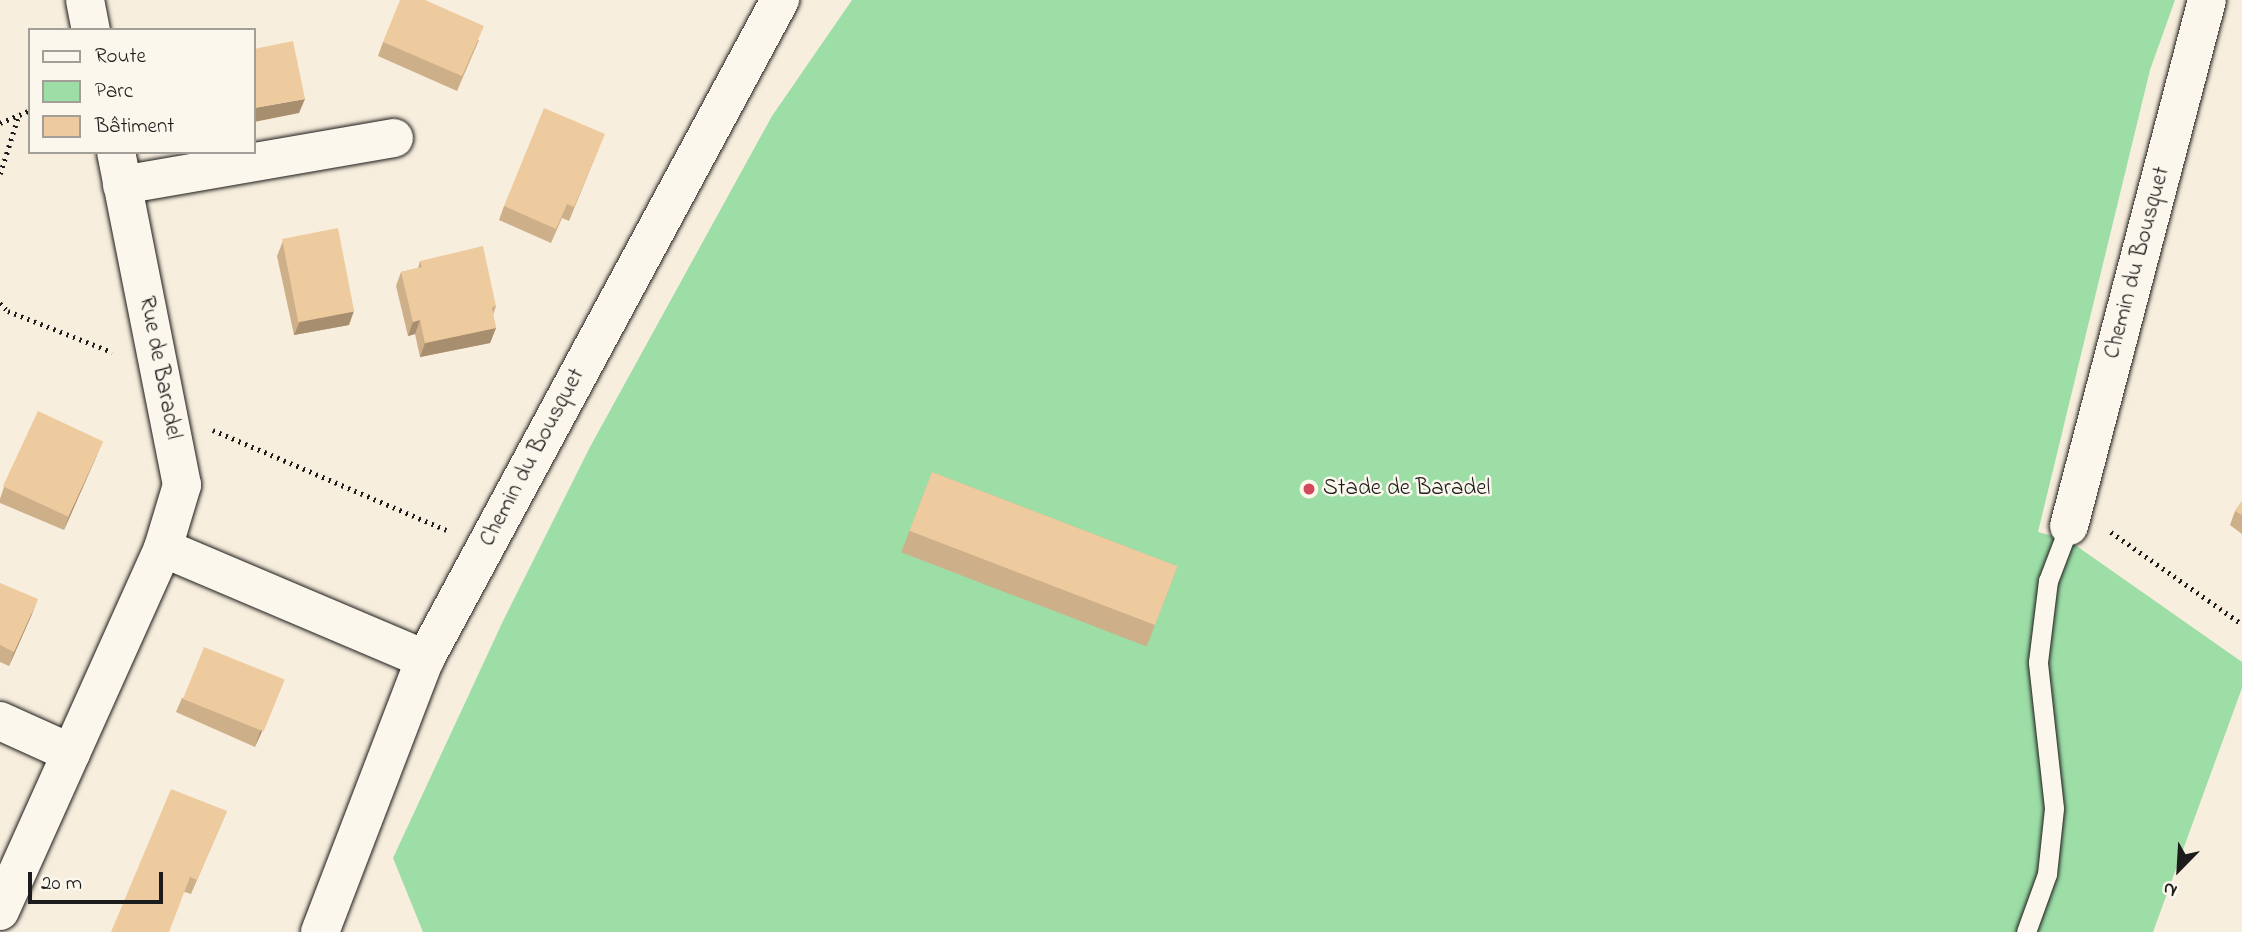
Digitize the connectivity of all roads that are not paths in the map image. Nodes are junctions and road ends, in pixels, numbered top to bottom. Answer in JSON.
{"nodes":[{"id":1,"x":85,"y":0,"type":"edge"},
{"id":2,"x":780,"y":0,"type":"edge"},
{"id":3,"x":2207,"y":0,"type":"edge"},
{"id":4,"x":91,"y":28,"type":"edge"},
{"id":5,"x":394,"y":138,"type":"dead end"},
{"id":6,"x":252,"y":154,"type":"edge"},
{"id":7,"x":256,"y":154,"type":"edge"},
{"id":8,"x":119,"y":169,"type":"edge"},
{"id":9,"x":2071,"y":516,"type":"joint"},
{"id":10,"x":163,"y":548,"type":"junction"},
{"id":11,"x":425,"y":659,"type":"junction"},
{"id":12,"x":0,"y":721,"type":"edge"},
{"id":13,"x":71,"y":753,"type":"junction"},
{"id":14,"x":0,"y":911,"type":"edge"},
{"id":15,"x":320,"y":932,"type":"edge"},
{"id":16,"x":2026,"y":932,"type":"edge"}],
"edges":[{"from":1,"to":4,"type":"street"},
{"from":2,"to":11,"type":"street","name":"Chemin du Bousquet"},
{"from":3,"to":9,"type":"street","name":"Chemin du Bousquet"},
{"from":5,"to":7,"type":"street","name":"Rue de Baradel"},
{"from":6,"to":8,"type":"street","name":"Rue de Baradel"},
{"from":8,"to":10,"type":"street","name":"Rue de Baradel"},
{"from":9,"to":16,"type":"lane"},
{"from":10,"to":11,"type":"street"},
{"from":10,"to":13,"type":"street","name":"Rue de Baradel"},
{"from":11,"to":15,"type":"street","name":"Chemin du Bousquet"},
{"from":12,"to":13,"type":"street"},
{"from":13,"to":14,"type":"street","name":"Rue de Baradel"}]}
